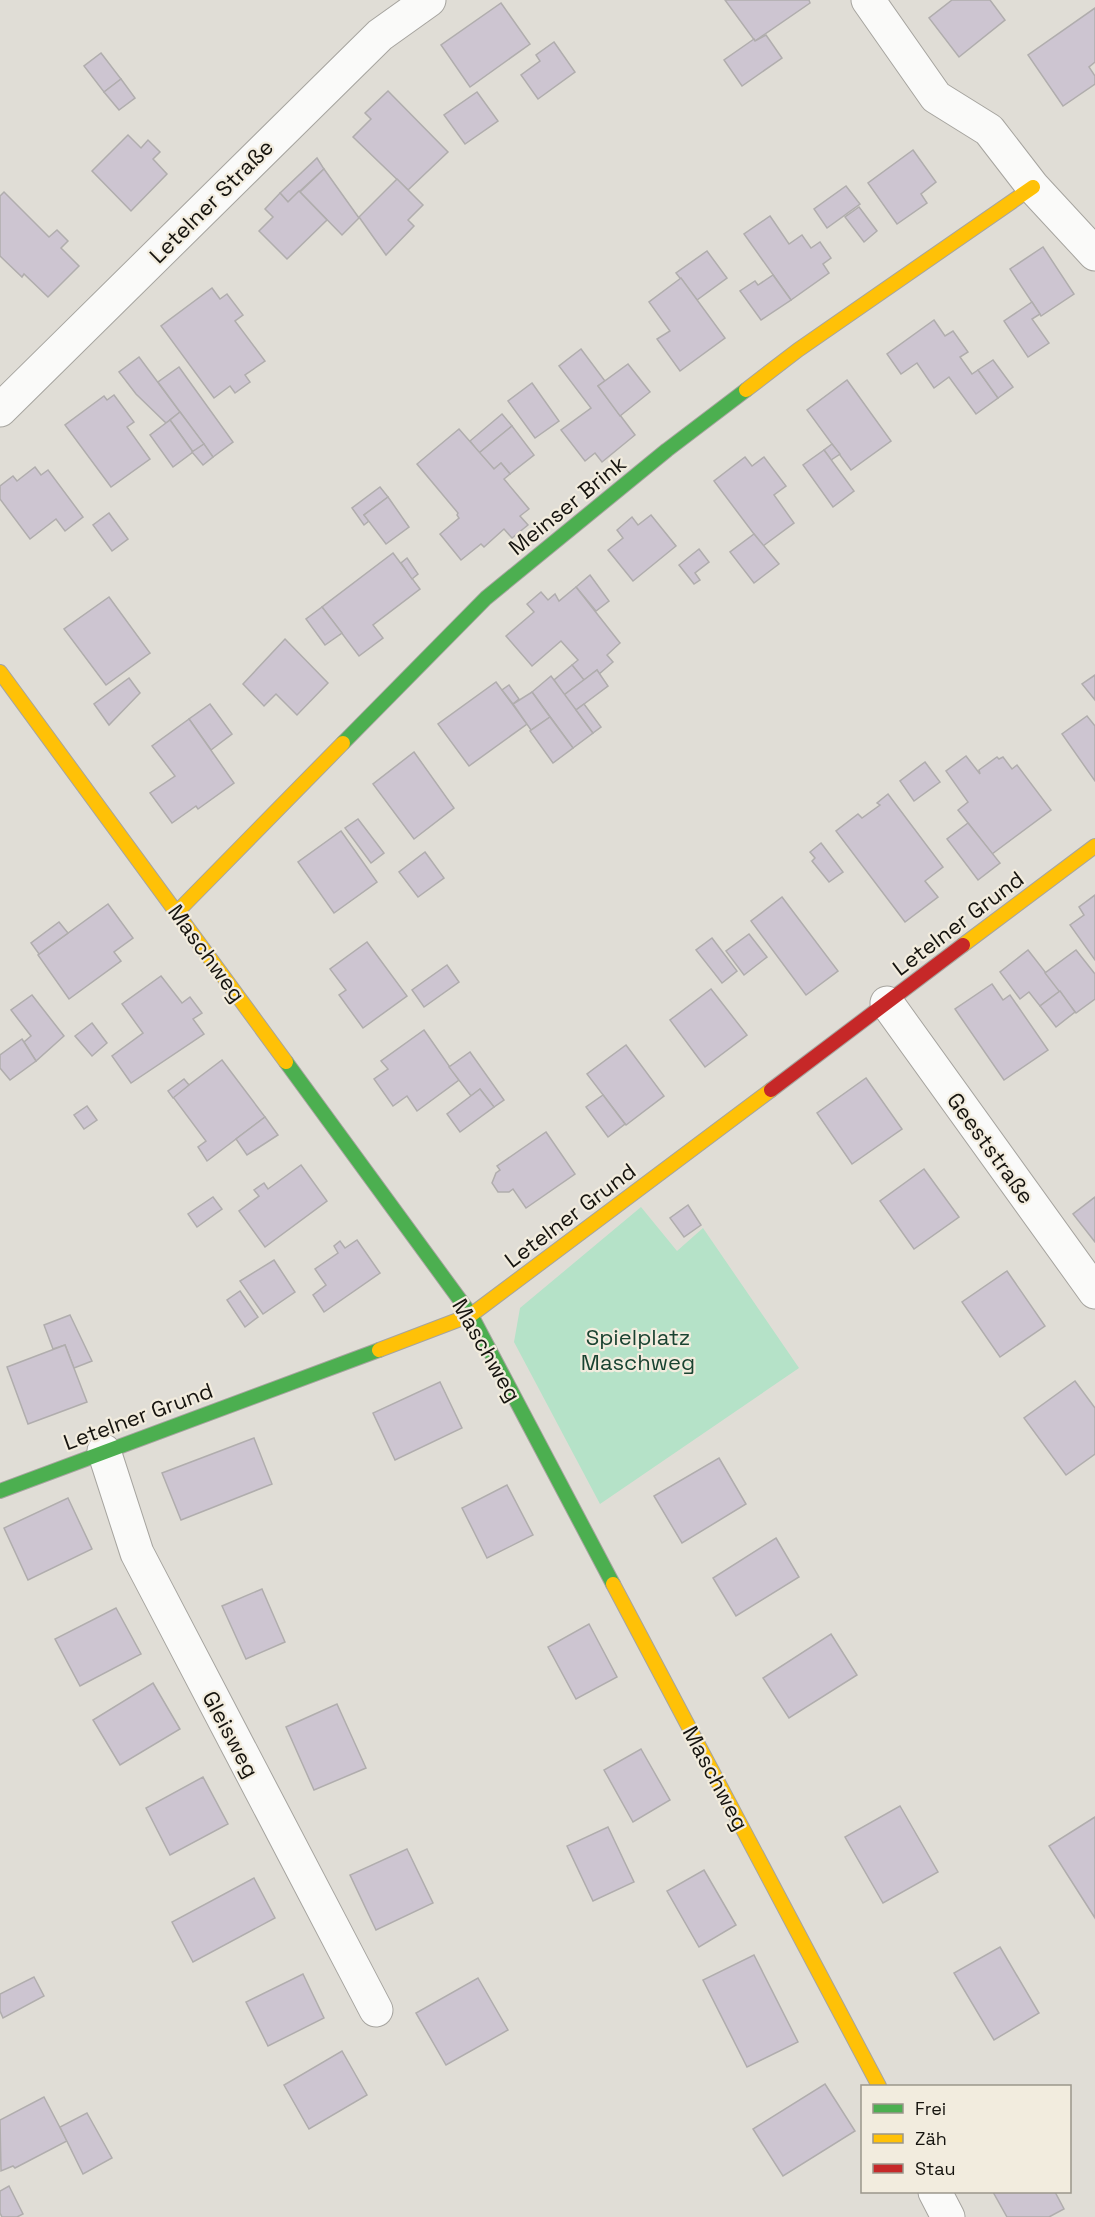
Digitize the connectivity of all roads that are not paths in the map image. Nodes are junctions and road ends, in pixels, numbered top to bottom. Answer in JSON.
{"nodes":[{"id":1,"x":429,"y":0,"type":"edge"},
{"id":2,"x":868,"y":0,"type":"edge"},
{"id":3,"x":1033,"y":188,"type":"junction"},
{"id":4,"x":1095,"y":254,"type":"edge"},
{"id":5,"x":0,"y":410,"type":"edge"},
{"id":6,"x":0,"y":672,"type":"edge"},
{"id":7,"x":1095,"y":846,"type":"edge"},
{"id":8,"x":177,"y":912,"type":"junction"},
{"id":9,"x":886,"y":1003,"type":"junction"},
{"id":10,"x":1095,"y":1292,"type":"edge"},
{"id":11,"x":471,"y":1315,"type":"junction"},
{"id":12,"x":104,"y":1451,"type":"junction"},
{"id":13,"x":0,"y":1491,"type":"edge"},
{"id":14,"x":376,"y":2010,"type":"dead end"},
{"id":15,"x":878,"y":2085,"type":"edge"},
{"id":16,"x":936,"y":2193,"type":"edge"},
{"id":17,"x":948,"y":2217,"type":"edge"}],
"edges":[{"from":1,"to":5,"type":"street","name":"Letelner Straße"},
{"from":2,"to":3,"type":"street"},
{"from":3,"to":4,"type":"street"},
{"from":3,"to":8,"type":"street","name":"Meinser Brink"},
{"from":6,"to":8,"type":"street","name":"Maschweg"},
{"from":7,"to":9,"type":"street","name":"Letelner Grund"},
{"from":8,"to":11,"type":"street","name":"Maschweg"},
{"from":9,"to":10,"type":"street","name":"Geeststraße"},
{"from":9,"to":11,"type":"street","name":"Letelner Grund"},
{"from":11,"to":12,"type":"street","name":"Letelner Grund"},
{"from":11,"to":15,"type":"street","name":"Maschweg"},
{"from":12,"to":13,"type":"street","name":"Letelner Grund"},
{"from":12,"to":14,"type":"street","name":"Gleisweg"},
{"from":16,"to":17,"type":"street"}]}
